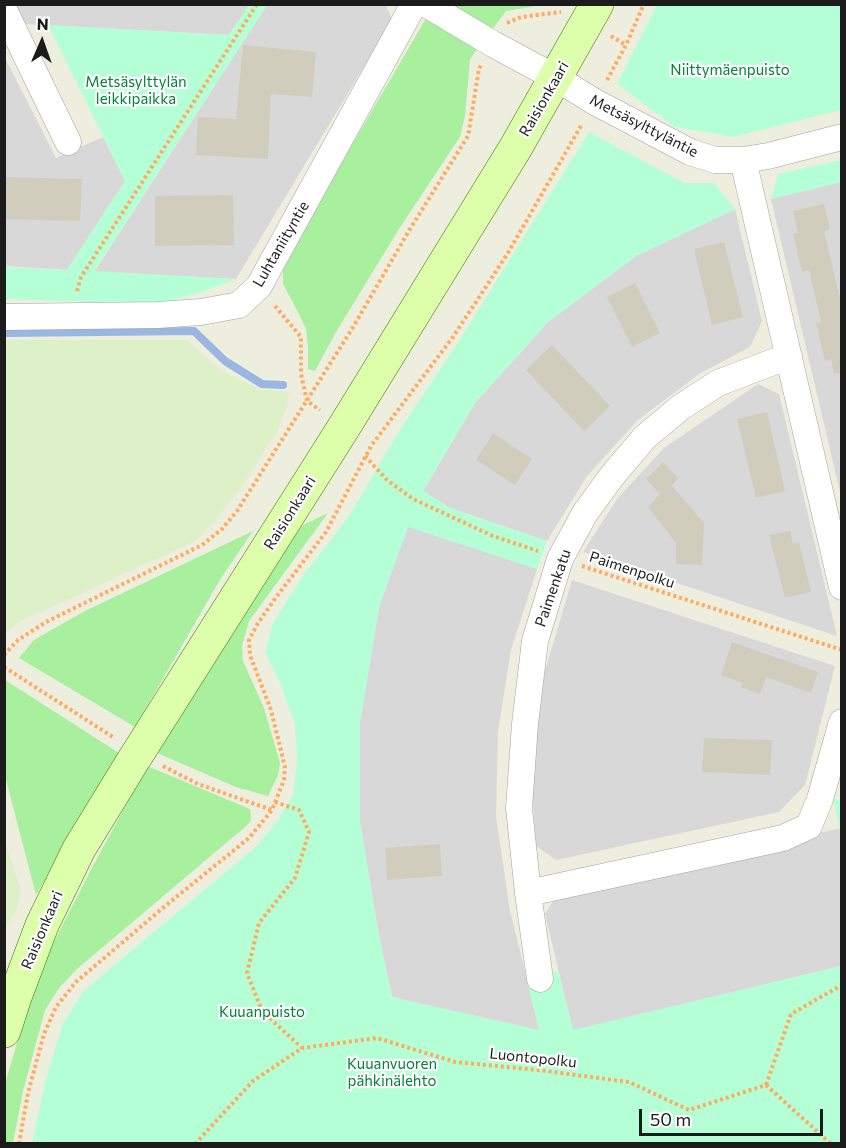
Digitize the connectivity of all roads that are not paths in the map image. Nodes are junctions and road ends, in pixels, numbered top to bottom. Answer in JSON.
{"nodes":[{"id":1,"x":414,"y":4,"type":"edge"},
{"id":2,"x":426,"y":4,"type":"edge"},
{"id":3,"x":4,"y":10,"type":"edge"},
{"id":4,"x":592,"y":14,"type":"edge"},
{"id":5,"x":556,"y":78,"type":"junction"},
{"id":6,"x":842,"y":137,"type":"edge"},
{"id":7,"x":68,"y":142,"type":"dead end"},
{"id":8,"x":743,"y":160,"type":"junction"},
{"id":9,"x":4,"y":317,"type":"edge"},
{"id":10,"x":789,"y":356,"type":"junction"},
{"id":11,"x":842,"y":587,"type":"edge"},
{"id":12,"x":842,"y":722,"type":"edge"},
{"id":13,"x":528,"y":893,"type":"junction"},
{"id":14,"x":540,"y":979,"type":"dead end"},
{"id":15,"x":4,"y":1031,"type":"edge"}],
"edges":[{"from":1,"to":9,"type":"street","name":"Luhtaniityntie"},
{"from":2,"to":5,"type":"street","name":"Metsäsylttyläntie"},
{"from":3,"to":7,"type":"street"},
{"from":4,"to":5,"type":"main road","name":"Raisionkaari"},
{"from":5,"to":8,"type":"street","name":"Metsäsylttyläntie"},
{"from":5,"to":15,"type":"main road","name":"Raisionkaari"},
{"from":6,"to":8,"type":"street","name":"Metsäsylttyläntie"},
{"from":8,"to":10,"type":"street"},
{"from":10,"to":11,"type":"street"},
{"from":10,"to":13,"type":"street","name":"Paimenkatu"},
{"from":12,"to":13,"type":"street"},
{"from":13,"to":14,"type":"street","name":"Paimenkatu"}]}
